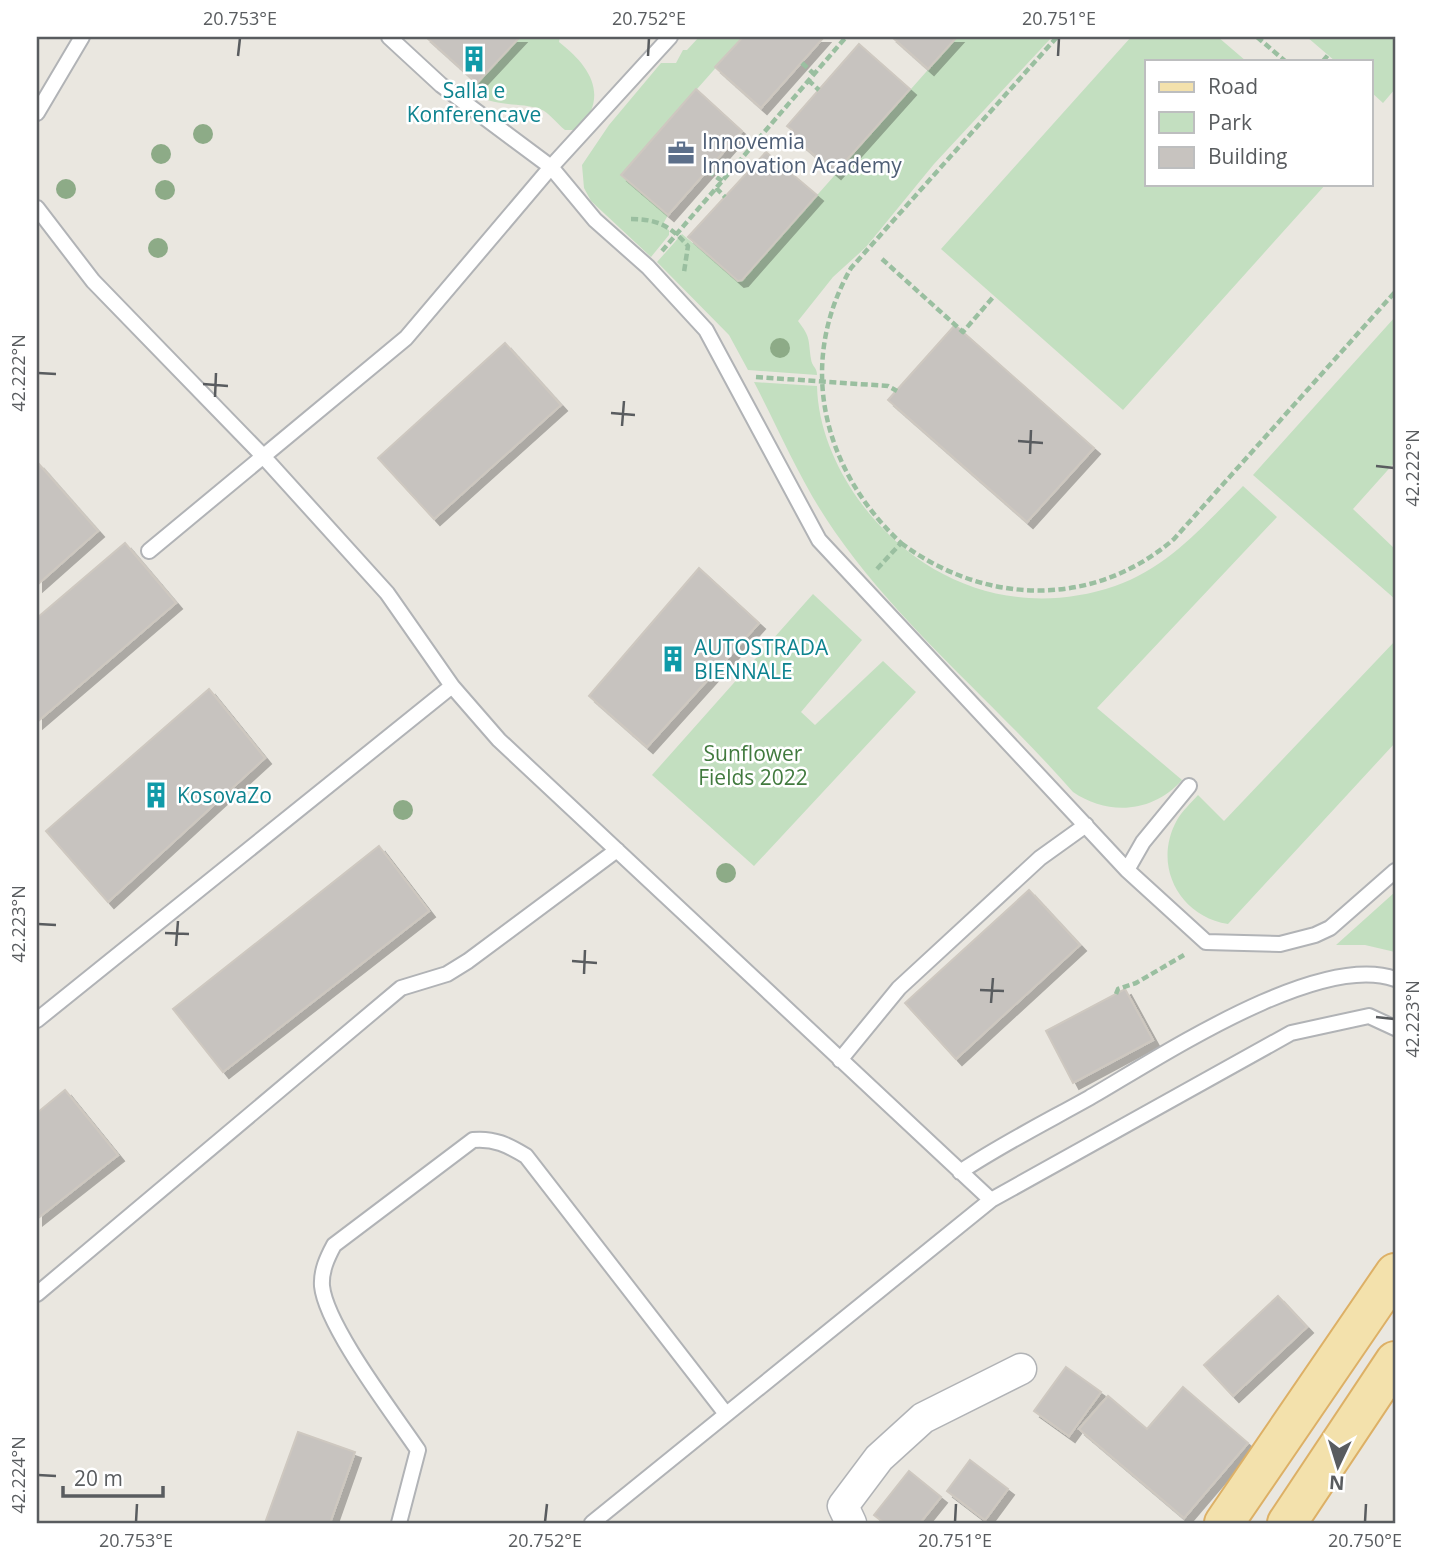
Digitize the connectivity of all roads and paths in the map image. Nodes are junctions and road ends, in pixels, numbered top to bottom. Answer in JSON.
{"nodes":[{"id":1,"x":82,"y":37,"type":"edge"},
{"id":2,"x":389,"y":37,"type":"edge"},
{"id":3,"x":670,"y":37,"type":"edge"},
{"id":4,"x":846,"y":37,"type":"edge"},
{"id":5,"x":1057,"y":37,"type":"edge"},
{"id":6,"x":1257,"y":37,"type":"edge"},
{"id":7,"x":1328,"y":55,"type":"dead end"},
{"id":8,"x":1284,"y":60,"type":"edge"},
{"id":9,"x":1324,"y":60,"type":"edge"},
{"id":10,"x":802,"y":63,"type":"dead end"},
{"id":11,"x":813,"y":73,"type":"junction"},
{"id":12,"x":808,"y":80,"type":"junction"},
{"id":13,"x":819,"y":90,"type":"dead end"},
{"id":14,"x":37,"y":113,"type":"edge"},
{"id":15,"x":551,"y":167,"type":"junction"},
{"id":16,"x":708,"y":171,"type":"dead end"},
{"id":17,"x":722,"y":181,"type":"junction"},
{"id":18,"x":716,"y":188,"type":"junction"},
{"id":19,"x":725,"y":197,"type":"dead end"},
{"id":20,"x":37,"y":208,"type":"edge"},
{"id":21,"x":595,"y":220,"type":"junction"},
{"id":22,"x":677,"y":234,"type":"junction"},
{"id":23,"x":882,"y":259,"type":"dead end"},
{"id":24,"x":648,"y":267,"type":"junction"},
{"id":25,"x":1395,"y":292,"type":"edge"},
{"id":26,"x":994,"y":296,"type":"dead end"},
{"id":27,"x":776,"y":377,"type":"dead end"},
{"id":28,"x":822,"y":381,"type":"junction"},
{"id":29,"x":897,"y":391,"type":"dead end"},
{"id":30,"x":262,"y":455,"type":"junction"},
{"id":31,"x":901,"y":543,"type":"junction"},
{"id":32,"x":149,"y":551,"type":"dead end"},
{"id":33,"x":860,"y":584,"type":"junction"},
{"id":34,"x":452,"y":686,"type":"junction"},
{"id":35,"x":1189,"y":786,"type":"dead end"},
{"id":36,"x":1086,"y":825,"type":"junction"},
{"id":37,"x":617,"y":850,"type":"junction"},
{"id":38,"x":1127,"y":870,"type":"junction"},
{"id":39,"x":1395,"y":871,"type":"edge"},
{"id":40,"x":1206,"y":942,"type":"junction"},
{"id":41,"x":1395,"y":979,"type":"edge"},
{"id":42,"x":1116,"y":994,"type":"dead end"},
{"id":43,"x":37,"y":1020,"type":"edge"},
{"id":44,"x":1395,"y":1028,"type":"edge"},
{"id":45,"x":840,"y":1060,"type":"junction"},
{"id":46,"x":960,"y":1172,"type":"junction"},
{"id":47,"x":991,"y":1200,"type":"junction"},
{"id":48,"x":1395,"y":1273,"type":"edge"},
{"id":49,"x":37,"y":1294,"type":"edge"},
{"id":50,"x":1395,"y":1362,"type":"edge"},
{"id":51,"x":1021,"y":1369,"type":"dead end"},
{"id":52,"x":726,"y":1414,"type":"junction"},
{"id":53,"x":399,"y":1523,"type":"edge"},
{"id":54,"x":592,"y":1523,"type":"edge"},
{"id":55,"x":851,"y":1523,"type":"edge"},
{"id":56,"x":1224,"y":1523,"type":"edge"},
{"id":57,"x":1287,"y":1523,"type":"edge"}],
"edges":[{"from":1,"to":14,"type":"lane"},
{"from":2,"to":15,"type":"lane"},
{"from":3,"to":15,"type":"lane"},
{"from":4,"to":11,"type":"path"},
{"from":5,"to":28,"type":"path"},
{"from":6,"to":8,"type":"path"},
{"from":7,"to":9,"type":"path"},
{"from":10,"to":11,"type":"path"},
{"from":11,"to":12,"type":"path"},
{"from":12,"to":13,"type":"path"},
{"from":12,"to":17,"type":"path"},
{"from":15,"to":21,"type":"lane"},
{"from":15,"to":30,"type":"lane"},
{"from":16,"to":17,"type":"path"},
{"from":17,"to":18,"type":"path"},
{"from":18,"to":19,"type":"path"},
{"from":18,"to":22,"type":"path"},
{"from":20,"to":30,"type":"lane"},
{"from":21,"to":22,"type":"path"},
{"from":21,"to":24,"type":"lane"},
{"from":22,"to":24,"type":"path"},
{"from":23,"to":26,"type":"path"},
{"from":24,"to":33,"type":"lane"},
{"from":25,"to":31,"type":"path"},
{"from":27,"to":28,"type":"path"},
{"from":28,"to":29,"type":"path"},
{"from":28,"to":31,"type":"path"},
{"from":30,"to":32,"type":"lane"},
{"from":30,"to":34,"type":"lane"},
{"from":31,"to":33,"type":"path"},
{"from":33,"to":36,"type":"lane"},
{"from":34,"to":37,"type":"lane"},
{"from":34,"to":43,"type":"lane"},
{"from":35,"to":38,"type":"lane"},
{"from":36,"to":38,"type":"lane"},
{"from":36,"to":45,"type":"lane"},
{"from":37,"to":45,"type":"lane"},
{"from":37,"to":49,"type":"lane"},
{"from":38,"to":40,"type":"lane"},
{"from":39,"to":40,"type":"lane"},
{"from":40,"to":42,"type":"path"},
{"from":41,"to":46,"type":"lane"},
{"from":44,"to":47,"type":"lane"},
{"from":45,"to":46,"type":"lane"},
{"from":46,"to":47,"type":"lane"},
{"from":47,"to":52,"type":"lane"},
{"from":48,"to":56,"type":"main road"},
{"from":50,"to":57,"type":"main road"},
{"from":51,"to":55,"type":"street"},
{"from":52,"to":53,"type":"lane"},
{"from":52,"to":54,"type":"lane"}]}
